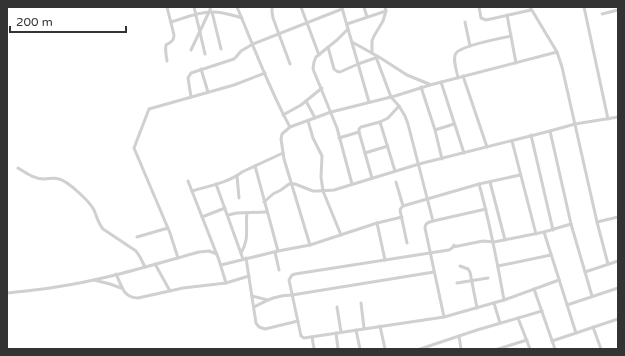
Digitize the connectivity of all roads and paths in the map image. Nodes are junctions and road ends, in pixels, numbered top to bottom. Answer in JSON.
{"nodes":[{"id":1,"x":167,"y":7,"type":"edge"},
{"id":2,"x":194,"y":7,"type":"edge"},
{"id":3,"x":211,"y":7,"type":"edge"},
{"id":4,"x":237,"y":7,"type":"edge"},
{"id":5,"x":272,"y":7,"type":"edge"},
{"id":6,"x":301,"y":7,"type":"edge"},
{"id":7,"x":364,"y":7,"type":"edge"},
{"id":8,"x":479,"y":7,"type":"edge"},
{"id":9,"x":584,"y":7,"type":"edge"},
{"id":10,"x":342,"y":8,"type":"edge"},
{"id":11,"x":530,"y":8,"type":"edge"},
{"id":12,"x":385,"y":9,"type":"edge"},
{"id":13,"x":618,"y":10,"type":"edge"},
{"id":14,"x":210,"y":12,"type":"junction"},
{"id":15,"x":602,"y":14,"type":"dead end"},
{"id":16,"x":196,"y":15,"type":"junction"},
{"id":17,"x":507,"y":15,"type":"junction"},
{"id":18,"x":367,"y":17,"type":"junction"},
{"id":19,"x":242,"y":18,"type":"junction"},
{"id":20,"x":171,"y":22,"type":"junction"},
{"id":21,"x":307,"y":22,"type":"junction"},
{"id":22,"x":465,"y":22,"type":"dead end"},
{"id":23,"x":346,"y":24,"type":"junction"},
{"id":24,"x":348,"y":29,"type":"junction"},
{"id":25,"x":200,"y":31,"type":"junction"},
{"id":26,"x":279,"y":33,"type":"junction"},
{"id":27,"x":511,"y":36,"type":"junction"},
{"id":28,"x":352,"y":42,"type":"junction"},
{"id":29,"x":253,"y":44,"type":"junction"},
{"id":30,"x":470,"y":46,"type":"junction"},
{"id":31,"x":328,"y":47,"type":"junction"},
{"id":32,"x":221,"y":49,"type":"dead end"},
{"id":33,"x":191,"y":50,"type":"dead end"},
{"id":34,"x":557,"y":52,"type":"junction"},
{"id":35,"x":372,"y":53,"type":"junction"},
{"id":36,"x":205,"y":54,"type":"dead end"},
{"id":37,"x":319,"y":55,"type":"junction"},
{"id":38,"x":378,"y":57,"type":"junction"},
{"id":39,"x":168,"y":61,"type":"dead end"},
{"id":40,"x":516,"y":63,"type":"junction"},
{"id":41,"x":290,"y":64,"type":"dead end"},
{"id":42,"x":358,"y":64,"type":"junction"},
{"id":43,"x":201,"y":69,"type":"junction"},
{"id":44,"x":265,"y":73,"type":"junction"},
{"id":45,"x":464,"y":76,"type":"junction"},
{"id":46,"x":458,"y":78,"type":"junction"},
{"id":47,"x":441,"y":82,"type":"junction"},
{"id":48,"x":430,"y":85,"type":"junction"},
{"id":49,"x":421,"y":87,"type":"junction"},
{"id":50,"x":322,"y":88,"type":"junction"},
{"id":51,"x":208,"y":92,"type":"junction"},
{"id":52,"x":391,"y":97,"type":"junction"},
{"id":53,"x":191,"y":98,"type":"junction"},
{"id":54,"x":306,"y":100,"type":"junction"},
{"id":55,"x":369,"y":102,"type":"junction"},
{"id":56,"x":399,"y":106,"type":"junction"},
{"id":57,"x":331,"y":112,"type":"junction"},
{"id":58,"x":283,"y":115,"type":"junction"},
{"id":59,"x":618,"y":117,"type":"edge"},
{"id":60,"x":315,"y":118,"type":"junction"},
{"id":61,"x":608,"y":119,"type":"junction"},
{"id":62,"x":308,"y":121,"type":"junction"},
{"id":63,"x":380,"y":122,"type":"junction"},
{"id":64,"x":454,"y":124,"type":"junction"},
{"id":65,"x":575,"y":124,"type":"junction"},
{"id":66,"x":290,"y":127,"type":"junction"},
{"id":67,"x":434,"y":130,"type":"junction"},
{"id":68,"x":550,"y":131,"type":"junction"},
{"id":69,"x":359,"y":132,"type":"junction"},
{"id":70,"x":531,"y":136,"type":"junction"},
{"id":71,"x":340,"y":138,"type":"junction"},
{"id":72,"x":512,"y":141,"type":"junction"},
{"id":73,"x":388,"y":146,"type":"junction"},
{"id":74,"x":487,"y":147,"type":"junction"},
{"id":75,"x":283,"y":153,"type":"junction"},
{"id":76,"x":365,"y":153,"type":"junction"},
{"id":77,"x":464,"y":153,"type":"junction"},
{"id":78,"x":442,"y":159,"type":"junction"},
{"id":79,"x":419,"y":164,"type":"junction"},
{"id":80,"x":254,"y":166,"type":"junction"},
{"id":81,"x":18,"y":168,"type":"dead end"},
{"id":82,"x":395,"y":171,"type":"junction"},
{"id":83,"x":520,"y":174,"type":"junction"},
{"id":84,"x":237,"y":176,"type":"junction"},
{"id":85,"x":372,"y":178,"type":"junction"},
{"id":86,"x":188,"y":181,"type":"dead end"},
{"id":87,"x":396,"y":182,"type":"dead end"},
{"id":88,"x":490,"y":182,"type":"junction"},
{"id":89,"x":291,"y":183,"type":"junction"},
{"id":90,"x":216,"y":184,"type":"junction"},
{"id":91,"x":352,"y":184,"type":"junction"},
{"id":92,"x":479,"y":184,"type":"junction"},
{"id":93,"x":192,"y":191,"type":"junction"},
{"id":94,"x":323,"y":191,"type":"junction"},
{"id":95,"x":239,"y":198,"type":"dead end"},
{"id":96,"x":428,"y":199,"type":"junction"},
{"id":97,"x":264,"y":202,"type":"junction"},
{"id":98,"x":403,"y":206,"type":"junction"},
{"id":99,"x":225,"y":208,"type":"junction"},
{"id":100,"x":486,"y":209,"type":"junction"},
{"id":101,"x":247,"y":212,"type":"junction"},
{"id":102,"x":266,"y":212,"type":"junction"},
{"id":103,"x":228,"y":215,"type":"junction"},
{"id":104,"x":202,"y":217,"type":"junction"},
{"id":105,"x":402,"y":217,"type":"junction"},
{"id":106,"x":618,"y":217,"type":"edge"},
{"id":107,"x":433,"y":221,"type":"junction"},
{"id":108,"x":596,"y":222,"type":"junction"},
{"id":109,"x":377,"y":224,"type":"junction"},
{"id":110,"x":571,"y":224,"type":"junction"},
{"id":111,"x":168,"y":228,"type":"junction"},
{"id":112,"x":554,"y":230,"type":"junction"},
{"id":113,"x":544,"y":232,"type":"junction"},
{"id":114,"x":536,"y":234,"type":"junction"},
{"id":115,"x":340,"y":235,"type":"junction"},
{"id":116,"x":137,"y":237,"type":"dead end"},
{"id":117,"x":504,"y":240,"type":"junction"},
{"id":118,"x":494,"y":242,"type":"junction"},
{"id":119,"x":408,"y":243,"type":"dead end"},
{"id":120,"x":310,"y":245,"type":"junction"},
{"id":121,"x":276,"y":251,"type":"junction"},
{"id":122,"x":430,"y":252,"type":"junction"},
{"id":123,"x":240,"y":253,"type":"junction"},
{"id":124,"x":217,"y":254,"type":"junction"},
{"id":125,"x":551,"y":255,"type":"junction"},
{"id":126,"x":178,"y":258,"type":"junction"},
{"id":127,"x":245,"y":259,"type":"junction"},
{"id":128,"x":385,"y":260,"type":"junction"},
{"id":129,"x":618,"y":261,"type":"edge"},
{"id":130,"x":155,"y":264,"type":"junction"},
{"id":131,"x":608,"y":264,"type":"junction"},
{"id":132,"x":221,"y":265,"type":"junction"},
{"id":133,"x":460,"y":266,"type":"dead end"},
{"id":134,"x":498,"y":266,"type":"junction"},
{"id":135,"x":145,"y":267,"type":"junction"},
{"id":136,"x":279,"y":270,"type":"dead end"},
{"id":137,"x":434,"y":272,"type":"junction"},
{"id":138,"x":585,"y":272,"type":"junction"},
{"id":139,"x":116,"y":274,"type":"junction"},
{"id":140,"x":249,"y":276,"type":"junction"},
{"id":141,"x":488,"y":278,"type":"dead end"},
{"id":142,"x":94,"y":280,"type":"junction"},
{"id":143,"x":559,"y":280,"type":"junction"},
{"id":144,"x":472,"y":281,"type":"junction"},
{"id":145,"x":226,"y":283,"type":"junction"},
{"id":146,"x":457,"y":283,"type":"dead end"},
{"id":147,"x":122,"y":287,"type":"junction"},
{"id":148,"x":618,"y":288,"type":"edge"},
{"id":149,"x":534,"y":289,"type":"junction"},
{"id":150,"x":170,"y":291,"type":"junction"},
{"id":151,"x":7,"y":293,"type":"edge"},
{"id":152,"x":292,"y":295,"type":"junction"},
{"id":153,"x":252,"y":296,"type":"junction"},
{"id":154,"x":592,"y":296,"type":"junction"},
{"id":155,"x":268,"y":300,"type":"junction"},
{"id":156,"x":504,"y":300,"type":"junction"},
{"id":157,"x":494,"y":303,"type":"junction"},
{"id":158,"x":361,"y":304,"type":"dead end"},
{"id":159,"x":567,"y":305,"type":"junction"},
{"id":160,"x":254,"y":307,"type":"junction"},
{"id":161,"x":337,"y":307,"type":"dead end"},
{"id":162,"x":477,"y":308,"type":"junction"},
{"id":163,"x":542,"y":311,"type":"junction"},
{"id":164,"x":444,"y":317,"type":"junction"},
{"id":165,"x":518,"y":318,"type":"junction"},
{"id":166,"x":617,"y":319,"type":"edge"},
{"id":167,"x":298,"y":321,"type":"junction"},
{"id":168,"x":500,"y":323,"type":"junction"},
{"id":169,"x":618,"y":324,"type":"edge"},
{"id":170,"x":380,"y":326,"type":"junction"},
{"id":171,"x":593,"y":327,"type":"junction"},
{"id":172,"x":364,"y":328,"type":"junction"},
{"id":173,"x":356,"y":330,"type":"junction"},
{"id":174,"x":341,"y":332,"type":"junction"},
{"id":175,"x":336,"y":333,"type":"junction"},
{"id":176,"x":576,"y":333,"type":"junction"},
{"id":177,"x":459,"y":336,"type":"junction"},
{"id":178,"x":312,"y":337,"type":"junction"},
{"id":179,"x":527,"y":340,"type":"junction"},
{"id":180,"x":552,"y":341,"type":"junction"},
{"id":181,"x":314,"y":349,"type":"edge"},
{"id":182,"x":338,"y":349,"type":"edge"},
{"id":183,"x":360,"y":349,"type":"edge"},
{"id":184,"x":385,"y":349,"type":"edge"},
{"id":185,"x":420,"y":349,"type":"edge"},
{"id":186,"x":461,"y":349,"type":"edge"},
{"id":187,"x":498,"y":349,"type":"edge"},
{"id":188,"x":530,"y":349,"type":"edge"},
{"id":189,"x":555,"y":349,"type":"edge"},
{"id":190,"x":601,"y":349,"type":"edge"}],
"edges":[{"from":1,"to":20,"type":"street"},
{"from":2,"to":16,"type":"street"},
{"from":3,"to":14,"type":"street"},
{"from":4,"to":19,"type":"street"},
{"from":5,"to":26,"type":"street"},
{"from":6,"to":21,"type":"street"},
{"from":7,"to":18,"type":"street"},
{"from":8,"to":17,"type":"street"},
{"from":9,"to":61,"type":"street"},
{"from":10,"to":21,"type":"street"},
{"from":10,"to":23,"type":"street"},
{"from":11,"to":17,"type":"street"},
{"from":11,"to":34,"type":"street"},
{"from":12,"to":18,"type":"street"},
{"from":12,"to":35,"type":"street"},
{"from":13,"to":15,"type":"street"},
{"from":14,"to":16,"type":"street"},
{"from":14,"to":19,"type":"street"},
{"from":14,"to":25,"type":"street"},
{"from":14,"to":32,"type":"street"},
{"from":16,"to":20,"type":"street"},
{"from":16,"to":25,"type":"street"},
{"from":17,"to":27,"type":"street"},
{"from":18,"to":23,"type":"street"},
{"from":19,"to":29,"type":"street"},
{"from":20,"to":39,"type":"street"},
{"from":21,"to":26,"type":"street"},
{"from":21,"to":37,"type":"street"},
{"from":22,"to":30,"type":"street"},
{"from":23,"to":24,"type":"street"},
{"from":24,"to":28,"type":"street"},
{"from":24,"to":31,"type":"street"},
{"from":25,"to":33,"type":"street"},
{"from":25,"to":36,"type":"street"},
{"from":26,"to":29,"type":"street"},
{"from":26,"to":41,"type":"street"},
{"from":27,"to":30,"type":"street"},
{"from":27,"to":40,"type":"street"},
{"from":28,"to":35,"type":"street"},
{"from":28,"to":42,"type":"street"},
{"from":29,"to":43,"type":"street"},
{"from":29,"to":44,"type":"street"},
{"from":30,"to":46,"type":"street"},
{"from":31,"to":37,"type":"street"},
{"from":31,"to":42,"type":"street"},
{"from":34,"to":40,"type":"street"},
{"from":34,"to":65,"type":"street"},
{"from":35,"to":38,"type":"street"},
{"from":37,"to":50,"type":"street"},
{"from":38,"to":42,"type":"street"},
{"from":38,"to":48,"type":"street"},
{"from":38,"to":52,"type":"street"},
{"from":40,"to":45,"type":"street"},
{"from":42,"to":55,"type":"street"},
{"from":43,"to":51,"type":"street"},
{"from":43,"to":53,"type":"street"},
{"from":44,"to":51,"type":"street"},
{"from":44,"to":58,"type":"street"},
{"from":45,"to":46,"type":"street"},
{"from":45,"to":74,"type":"street"},
{"from":46,"to":47,"type":"street"},
{"from":47,"to":48,"type":"street"},
{"from":47,"to":64,"type":"street"},
{"from":48,"to":49,"type":"street"},
{"from":49,"to":52,"type":"street"},
{"from":49,"to":67,"type":"street"},
{"from":50,"to":54,"type":"street"},
{"from":50,"to":57,"type":"street"},
{"from":51,"to":53,"type":"street"},
{"from":52,"to":55,"type":"street"},
{"from":52,"to":56,"type":"street"},
{"from":53,"to":111,"type":"street"},
{"from":54,"to":58,"type":"street"},
{"from":54,"to":60,"type":"street"},
{"from":55,"to":57,"type":"street"},
{"from":56,"to":63,"type":"street"},
{"from":56,"to":79,"type":"street"},
{"from":57,"to":60,"type":"street"},
{"from":57,"to":71,"type":"street"},
{"from":58,"to":66,"type":"street"},
{"from":59,"to":61,"type":"street"},
{"from":60,"to":62,"type":"street"},
{"from":61,"to":65,"type":"street"},
{"from":62,"to":66,"type":"street"},
{"from":62,"to":94,"type":"street"},
{"from":63,"to":69,"type":"street"},
{"from":63,"to":73,"type":"street"},
{"from":64,"to":67,"type":"street"},
{"from":64,"to":77,"type":"street"},
{"from":65,"to":68,"type":"street"},
{"from":65,"to":108,"type":"street"},
{"from":66,"to":75,"type":"street"},
{"from":67,"to":78,"type":"street"},
{"from":68,"to":70,"type":"street"},
{"from":68,"to":110,"type":"street"},
{"from":69,"to":71,"type":"street"},
{"from":69,"to":76,"type":"street"},
{"from":70,"to":72,"type":"street"},
{"from":70,"to":112,"type":"street"},
{"from":71,"to":91,"type":"street"},
{"from":72,"to":74,"type":"street"},
{"from":72,"to":83,"type":"street"},
{"from":73,"to":76,"type":"street"},
{"from":73,"to":82,"type":"street"},
{"from":74,"to":77,"type":"street"},
{"from":75,"to":80,"type":"street"},
{"from":75,"to":89,"type":"street"},
{"from":76,"to":85,"type":"street"},
{"from":77,"to":78,"type":"street"},
{"from":78,"to":79,"type":"street"},
{"from":79,"to":82,"type":"street"},
{"from":79,"to":96,"type":"street"},
{"from":80,"to":84,"type":"street"},
{"from":80,"to":97,"type":"street"},
{"from":81,"to":135,"type":"street"},
{"from":82,"to":85,"type":"street"},
{"from":83,"to":88,"type":"street"},
{"from":83,"to":114,"type":"street"},
{"from":84,"to":90,"type":"street"},
{"from":84,"to":95,"type":"street"},
{"from":85,"to":91,"type":"street"},
{"from":86,"to":93,"type":"street"},
{"from":87,"to":98,"type":"street"},
{"from":88,"to":92,"type":"street"},
{"from":88,"to":117,"type":"street"},
{"from":89,"to":94,"type":"street"},
{"from":89,"to":97,"type":"street"},
{"from":89,"to":120,"type":"street"},
{"from":90,"to":93,"type":"street"},
{"from":90,"to":99,"type":"street"},
{"from":91,"to":94,"type":"street"},
{"from":92,"to":96,"type":"street"},
{"from":92,"to":100,"type":"street"},
{"from":93,"to":104,"type":"street"},
{"from":94,"to":115,"type":"street"},
{"from":96,"to":98,"type":"street"},
{"from":96,"to":107,"type":"street"},
{"from":97,"to":102,"type":"street"},
{"from":98,"to":105,"type":"street"},
{"from":99,"to":103,"type":"street"},
{"from":99,"to":104,"type":"street"},
{"from":100,"to":107,"type":"street"},
{"from":100,"to":118,"type":"street"},
{"from":101,"to":102,"type":"street"},
{"from":101,"to":103,"type":"street"},
{"from":101,"to":123,"type":"street"},
{"from":102,"to":121,"type":"street"},
{"from":103,"to":123,"type":"street"},
{"from":104,"to":124,"type":"street"},
{"from":105,"to":109,"type":"street"},
{"from":105,"to":119,"type":"street"},
{"from":106,"to":108,"type":"street"},
{"from":107,"to":122,"type":"street"},
{"from":108,"to":131,"type":"street"},
{"from":109,"to":115,"type":"street"},
{"from":109,"to":128,"type":"street"},
{"from":110,"to":112,"type":"street"},
{"from":110,"to":138,"type":"street"},
{"from":111,"to":116,"type":"street"},
{"from":111,"to":126,"type":"street"},
{"from":112,"to":113,"type":"street"},
{"from":113,"to":114,"type":"street"},
{"from":113,"to":125,"type":"street"},
{"from":114,"to":117,"type":"street"},
{"from":115,"to":120,"type":"street"},
{"from":117,"to":118,"type":"street"},
{"from":118,"to":122,"type":"street"},
{"from":118,"to":134,"type":"street"},
{"from":120,"to":121,"type":"street"},
{"from":121,"to":127,"type":"street"},
{"from":121,"to":136,"type":"street"},
{"from":122,"to":128,"type":"street"},
{"from":122,"to":137,"type":"street"},
{"from":123,"to":127,"type":"street"},
{"from":124,"to":126,"type":"street"},
{"from":124,"to":132,"type":"street"},
{"from":125,"to":134,"type":"street"},
{"from":125,"to":143,"type":"street"},
{"from":126,"to":130,"type":"street"},
{"from":127,"to":132,"type":"street"},
{"from":127,"to":140,"type":"street"},
{"from":128,"to":152,"type":"street"},
{"from":129,"to":131,"type":"street"},
{"from":130,"to":135,"type":"street"},
{"from":130,"to":150,"type":"street"},
{"from":131,"to":138,"type":"street"},
{"from":132,"to":145,"type":"street"},
{"from":133,"to":144,"type":"street"},
{"from":134,"to":156,"type":"street"},
{"from":135,"to":139,"type":"street"},
{"from":137,"to":152,"type":"street"},
{"from":137,"to":164,"type":"street"},
{"from":138,"to":154,"type":"street"},
{"from":139,"to":142,"type":"street"},
{"from":139,"to":147,"type":"street"},
{"from":140,"to":145,"type":"street"},
{"from":140,"to":153,"type":"street"},
{"from":141,"to":144,"type":"street"},
{"from":142,"to":147,"type":"street"},
{"from":142,"to":151,"type":"street"},
{"from":143,"to":149,"type":"street"},
{"from":143,"to":159,"type":"street"},
{"from":144,"to":146,"type":"street"},
{"from":144,"to":162,"type":"street"},
{"from":145,"to":150,"type":"street"},
{"from":147,"to":150,"type":"street"},
{"from":148,"to":154,"type":"street"},
{"from":149,"to":156,"type":"street"},
{"from":149,"to":163,"type":"street"},
{"from":152,"to":155,"type":"street"},
{"from":152,"to":167,"type":"street"},
{"from":153,"to":155,"type":"street"},
{"from":153,"to":160,"type":"street"},
{"from":154,"to":159,"type":"street"},
{"from":155,"to":160,"type":"street"},
{"from":156,"to":157,"type":"street"},
{"from":157,"to":162,"type":"street"},
{"from":157,"to":168,"type":"street"},
{"from":158,"to":172,"type":"street"},
{"from":159,"to":176,"type":"street"},
{"from":160,"to":167,"type":"street"},
{"from":161,"to":174,"type":"street"},
{"from":162,"to":164,"type":"street"},
{"from":163,"to":165,"type":"street"},
{"from":163,"to":180,"type":"street"},
{"from":164,"to":170,"type":"street"},
{"from":165,"to":168,"type":"street"},
{"from":165,"to":179,"type":"street"},
{"from":166,"to":169,"type":"street"},
{"from":166,"to":171,"type":"street"},
{"from":167,"to":178,"type":"street"},
{"from":168,"to":177,"type":"street"},
{"from":170,"to":172,"type":"street"},
{"from":170,"to":184,"type":"street"},
{"from":171,"to":176,"type":"street"},
{"from":171,"to":190,"type":"street"},
{"from":172,"to":173,"type":"street"},
{"from":173,"to":174,"type":"street"},
{"from":173,"to":183,"type":"street"},
{"from":174,"to":175,"type":"street"},
{"from":175,"to":178,"type":"street"},
{"from":175,"to":182,"type":"street"},
{"from":176,"to":180,"type":"street"},
{"from":177,"to":185,"type":"street"},
{"from":177,"to":186,"type":"street"},
{"from":178,"to":181,"type":"street"},
{"from":179,"to":187,"type":"street"},
{"from":179,"to":188,"type":"street"},
{"from":180,"to":189,"type":"street"}]}
